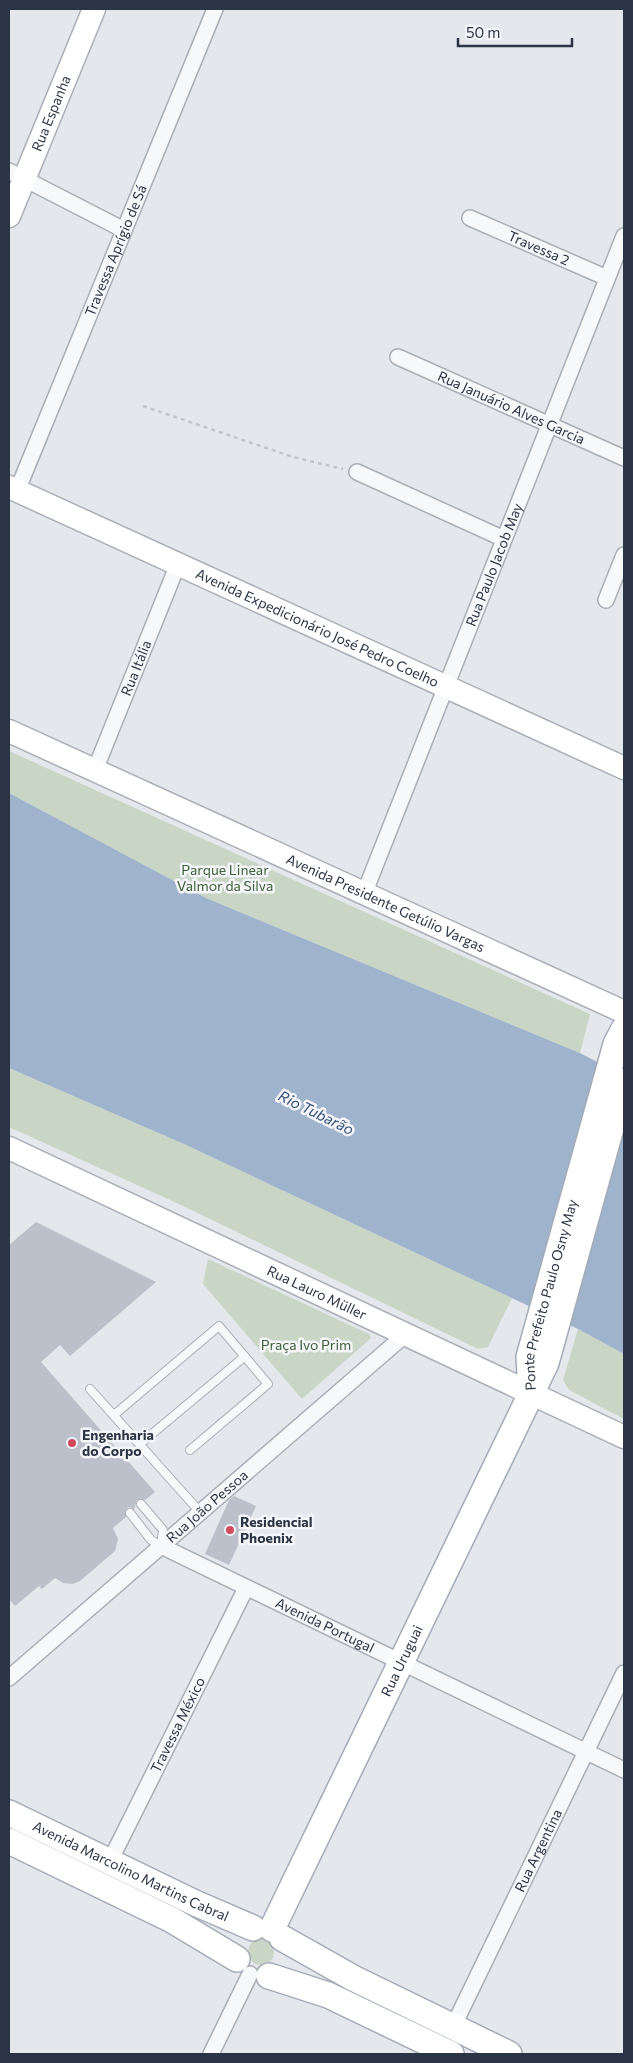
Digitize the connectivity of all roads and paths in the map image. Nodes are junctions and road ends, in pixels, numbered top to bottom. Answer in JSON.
{"nodes":[{"id":1,"x":94,"y":9,"type":"edge"},
{"id":2,"x":215,"y":9,"type":"edge"},
{"id":3,"x":17,"y":174,"type":"edge"},
{"id":4,"x":9,"y":216,"type":"edge"},
{"id":5,"x":470,"y":218,"type":"dead end"},
{"id":6,"x":124,"y":230,"type":"junction"},
{"id":7,"x":624,"y":236,"type":"edge"},
{"id":8,"x":607,"y":278,"type":"junction"},
{"id":9,"x":398,"y":357,"type":"dead end"},
{"id":10,"x":143,"y":406,"type":"dead end"},
{"id":11,"x":550,"y":425,"type":"junction"},
{"id":12,"x":624,"y":458,"type":"edge"},
{"id":13,"x":357,"y":472,"type":"joint"},
{"id":14,"x":13,"y":489,"type":"edge"},
{"id":15,"x":504,"y":539,"type":"junction"},
{"id":16,"x":624,"y":556,"type":"edge"},
{"id":17,"x":178,"y":564,"type":"junction"},
{"id":18,"x":606,"y":600,"type":"dead end"},
{"id":19,"x":446,"y":687,"type":"junction"},
{"id":20,"x":9,"y":732,"type":"edge"},
{"id":21,"x":624,"y":768,"type":"edge"},
{"id":22,"x":95,"y":770,"type":"junction"},
{"id":23,"x":364,"y":894,"type":"junction"},
{"id":24,"x":624,"y":1012,"type":"edge"},
{"id":25,"x":620,"y":1036,"type":"edge"},
{"id":26,"x":624,"y":1081,"type":"edge"},
{"id":27,"x":9,"y":1148,"type":"edge"},
{"id":28,"x":406,"y":1334,"type":"junction"},
{"id":29,"x":244,"y":1357,"type":"junction"},
{"id":30,"x":537,"y":1360,"type":"junction"},
{"id":31,"x":90,"y":1389,"type":"dead end"},
{"id":32,"x":531,"y":1392,"type":"junction"},
{"id":33,"x":114,"y":1415,"type":"junction"},
{"id":34,"x":624,"y":1437,"type":"edge"},
{"id":35,"x":140,"y":1444,"type":"junction"},
{"id":36,"x":190,"y":1450,"type":"dead end"},
{"id":37,"x":141,"y":1504,"type":"dead end"},
{"id":38,"x":200,"y":1512,"type":"junction"},
{"id":39,"x":130,"y":1513,"type":"dead end"},
{"id":40,"x":160,"y":1546,"type":"junction"},
{"id":41,"x":246,"y":1588,"type":"junction"},
{"id":42,"x":400,"y":1662,"type":"junction"},
{"id":43,"x":624,"y":1673,"type":"edge"},
{"id":44,"x":9,"y":1678,"type":"edge"},
{"id":45,"x":586,"y":1752,"type":"junction"},
{"id":46,"x":624,"y":1770,"type":"edge"},
{"id":47,"x":9,"y":1813,"type":"edge"},
{"id":48,"x":9,"y":1826,"type":"edge"},
{"id":49,"x":36,"y":1826,"type":"junction"},
{"id":50,"x":9,"y":1842,"type":"edge"},
{"id":51,"x":110,"y":1862,"type":"junction"},
{"id":52,"x":269,"y":1931,"type":"junction"},
{"id":53,"x":252,"y":1970,"type":"junction"},
{"id":54,"x":453,"y":2027,"type":"junction"},
{"id":55,"x":444,"y":2053,"type":"edge"},
{"id":56,"x":211,"y":2054,"type":"edge"},
{"id":57,"x":509,"y":2054,"type":"edge"}],
"edges":[{"from":1,"to":3,"type":"main road","name":"Rua Espanha"},
{"from":2,"to":6,"type":"street","name":"Travessa Aprígio de Sá"},
{"from":3,"to":4,"type":"main road","name":"Rua Espanha"},
{"from":3,"to":6,"type":"street"},
{"from":5,"to":8,"type":"street","name":"Travessa 2"},
{"from":6,"to":14,"type":"street","name":"Travessa Aprígio de Sá"},
{"from":7,"to":8,"type":"street","name":"Rua Paulo Jacob May"},
{"from":8,"to":11,"type":"street","name":"Rua Paulo Jacob May"},
{"from":9,"to":11,"type":"street","name":"Rua Januário Alves Garcia"},
{"from":10,"to":13,"type":"path"},
{"from":11,"to":12,"type":"street","name":"Rua Januário Alves Garcia"},
{"from":11,"to":15,"type":"street","name":"Rua Paulo Jacob May"},
{"from":13,"to":15,"type":"street"},
{"from":14,"to":17,"type":"main road","name":"Avenida Expedicionário José Pedro Coelho"},
{"from":15,"to":19,"type":"street","name":"Rua Paulo Jacob May"},
{"from":16,"to":18,"type":"street"},
{"from":17,"to":19,"type":"main road","name":"Avenida Expedicionário José Pedro Coelho"},
{"from":17,"to":22,"type":"street","name":"Rua Itália"},
{"from":19,"to":21,"type":"main road","name":"Avenida Expedicionário José Pedro Coelho"},
{"from":19,"to":23,"type":"street","name":"Rua Paulo Jacob May"},
{"from":20,"to":22,"type":"main road","name":"Avenida Presidente Getúlio Vargas"},
{"from":22,"to":23,"type":"main road","name":"Avenida Presidente Getúlio Vargas"},
{"from":23,"to":24,"type":"main road","name":"Avenida Presidente Getúlio Vargas"},
{"from":25,"to":30,"type":"main road","name":"Ponte Prefeito Paulo Osny May"},
{"from":26,"to":30,"type":"main road","name":"Ponte Prefeito Paulo Osny May"},
{"from":27,"to":28,"type":"main road","name":"Rua Lauro Müller"},
{"from":28,"to":32,"type":"main road","name":"Rua Lauro Müller"},
{"from":28,"to":38,"type":"street","name":"Rua João Pessoa"},
{"from":29,"to":33,"type":"lane"},
{"from":29,"to":35,"type":"lane"},
{"from":29,"to":36,"type":"lane"},
{"from":30,"to":32,"type":"main road","name":"Ponte Prefeito Paulo Osny May"},
{"from":31,"to":33,"type":"lane"},
{"from":32,"to":34,"type":"main road","name":"Rua Lauro Müller"},
{"from":32,"to":42,"type":"main road","name":"Rua Uruguai"},
{"from":33,"to":35,"type":"lane"},
{"from":35,"to":38,"type":"lane"},
{"from":37,"to":40,"type":"lane"},
{"from":38,"to":40,"type":"street","name":"Rua João Pessoa"},
{"from":39,"to":40,"type":"lane"},
{"from":40,"to":41,"type":"street","name":"Avenida Portugal"},
{"from":40,"to":44,"type":"street","name":"Rua João Pessoa"},
{"from":41,"to":42,"type":"street","name":"Avenida Portugal"},
{"from":41,"to":51,"type":"street","name":"Travessa México"},
{"from":42,"to":45,"type":"street","name":"Avenida Portugal"},
{"from":42,"to":52,"type":"main road","name":"Rua Uruguai"},
{"from":43,"to":45,"type":"street","name":"Rua Argentina"},
{"from":45,"to":46,"type":"street","name":"Avenida Portugal"},
{"from":45,"to":54,"type":"street","name":"Rua Argentina"},
{"from":47,"to":49,"type":"main road","name":"Avenida Marcolino Martins Cabral"},
{"from":48,"to":49,"type":"main road"},
{"from":49,"to":51,"type":"main road","name":"Avenida Marcolino Martins Cabral"},
{"from":50,"to":53,"type":"main road","name":"Avenida Marcolino Martins Cabral"},
{"from":51,"to":52,"type":"main road","name":"Avenida Marcolino Martins Cabral"},
{"from":52,"to":53,"type":"main road"},
{"from":52,"to":53,"type":"main road"},
{"from":52,"to":54,"type":"main road","name":"Avenida Marcolino Martins Cabral"},
{"from":53,"to":55,"type":"main road","name":"Avenida Marcolino Martins Cabral"},
{"from":53,"to":56,"type":"street"},
{"from":54,"to":57,"type":"main road","name":"Avenida Marcolino Martins Cabral"}]}
